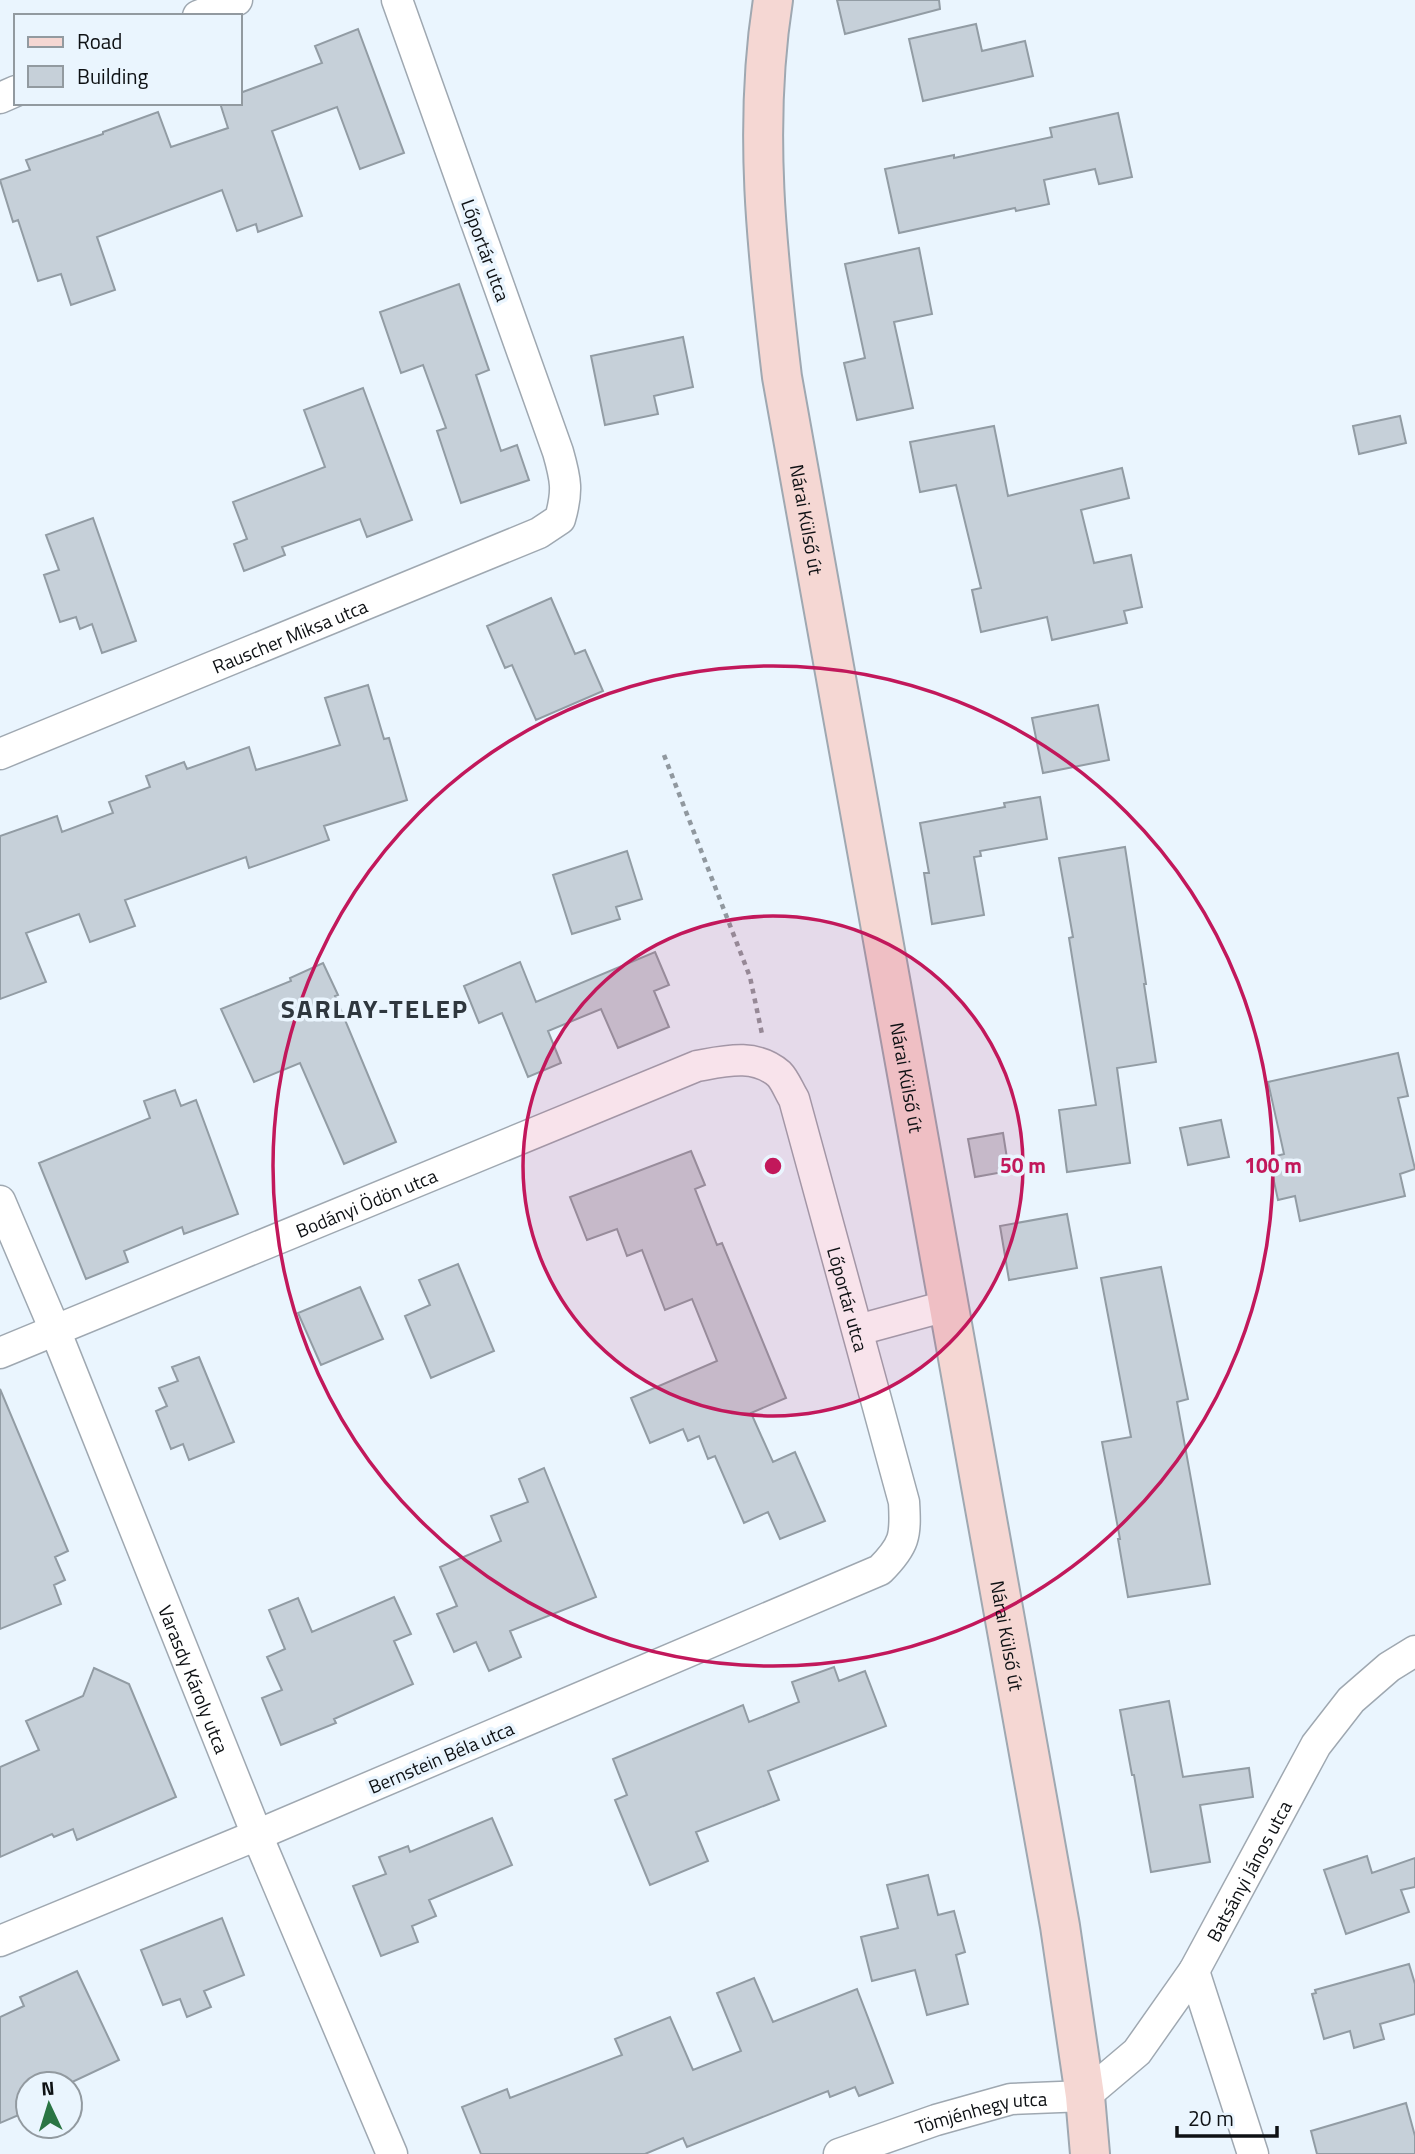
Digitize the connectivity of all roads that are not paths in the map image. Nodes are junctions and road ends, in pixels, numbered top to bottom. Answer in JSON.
{"nodes":[{"id":1,"x":236,"y":0,"type":"edge"},
{"id":2,"x":397,"y":0,"type":"edge"},
{"id":3,"x":773,"y":0,"type":"edge"},
{"id":4,"x":203,"y":14,"type":"edge"},
{"id":5,"x":565,"y":502,"type":"joint"},
{"id":6,"x":0,"y":754,"type":"edge"},
{"id":7,"x":747,"y":1061,"type":"joint"},
{"id":8,"x":0,"y":1201,"type":"edge"},
{"id":9,"x":950,"y":1305,"type":"junction"},
{"id":10,"x":858,"y":1330,"type":"junction"},
{"id":11,"x":55,"y":1331,"type":"junction"},
{"id":12,"x":0,"y":1353,"type":"edge"},
{"id":13,"x":880,"y":1570,"type":"joint"},
{"id":14,"x":1415,"y":1651,"type":"edge"},
{"id":15,"x":257,"y":1835,"type":"junction"},
{"id":16,"x":0,"y":1941,"type":"edge"},
{"id":17,"x":1194,"y":1972,"type":"junction"},
{"id":18,"x":1085,"y":2096,"type":"junction"},
{"id":19,"x":392,"y":2154,"type":"edge"},
{"id":20,"x":839,"y":2154,"type":"edge"},
{"id":21,"x":1090,"y":2154,"type":"edge"},
{"id":22,"x":1253,"y":2154,"type":"edge"}],
"edges":[{"from":1,"to":4,"type":"street"},
{"from":2,"to":5,"type":"street","name":"Lőportár utca"},
{"from":3,"to":9,"type":"street","name":"Nárai Külső út"},
{"from":5,"to":6,"type":"street","name":"Rauscher Miksa utca"},
{"from":7,"to":10,"type":"street","name":"Lőportár utca"},
{"from":7,"to":11,"type":"street","name":"Bodányi Ödön utca"},
{"from":8,"to":11,"type":"street","name":"Varasdy Károly utca"},
{"from":9,"to":10,"type":"street"},
{"from":9,"to":18,"type":"street","name":"Nárai Külső út"},
{"from":10,"to":13,"type":"street","name":"Lőportár utca"},
{"from":11,"to":12,"type":"street","name":"Bodányi Ödön utca"},
{"from":11,"to":15,"type":"street","name":"Varasdy Károly utca"},
{"from":13,"to":15,"type":"street","name":"Bernstein Béla utca"},
{"from":14,"to":17,"type":"street","name":"Batsányi János utca"},
{"from":15,"to":16,"type":"street","name":"Bernstein Béla utca"},
{"from":15,"to":19,"type":"street","name":"Varasdy Károly utca"},
{"from":17,"to":18,"type":"street","name":"Batsányi János utca"},
{"from":17,"to":22,"type":"street"},
{"from":18,"to":20,"type":"street","name":"Tömjénhegy utca"},
{"from":18,"to":21,"type":"street","name":"Nárai Külső út"}]}
